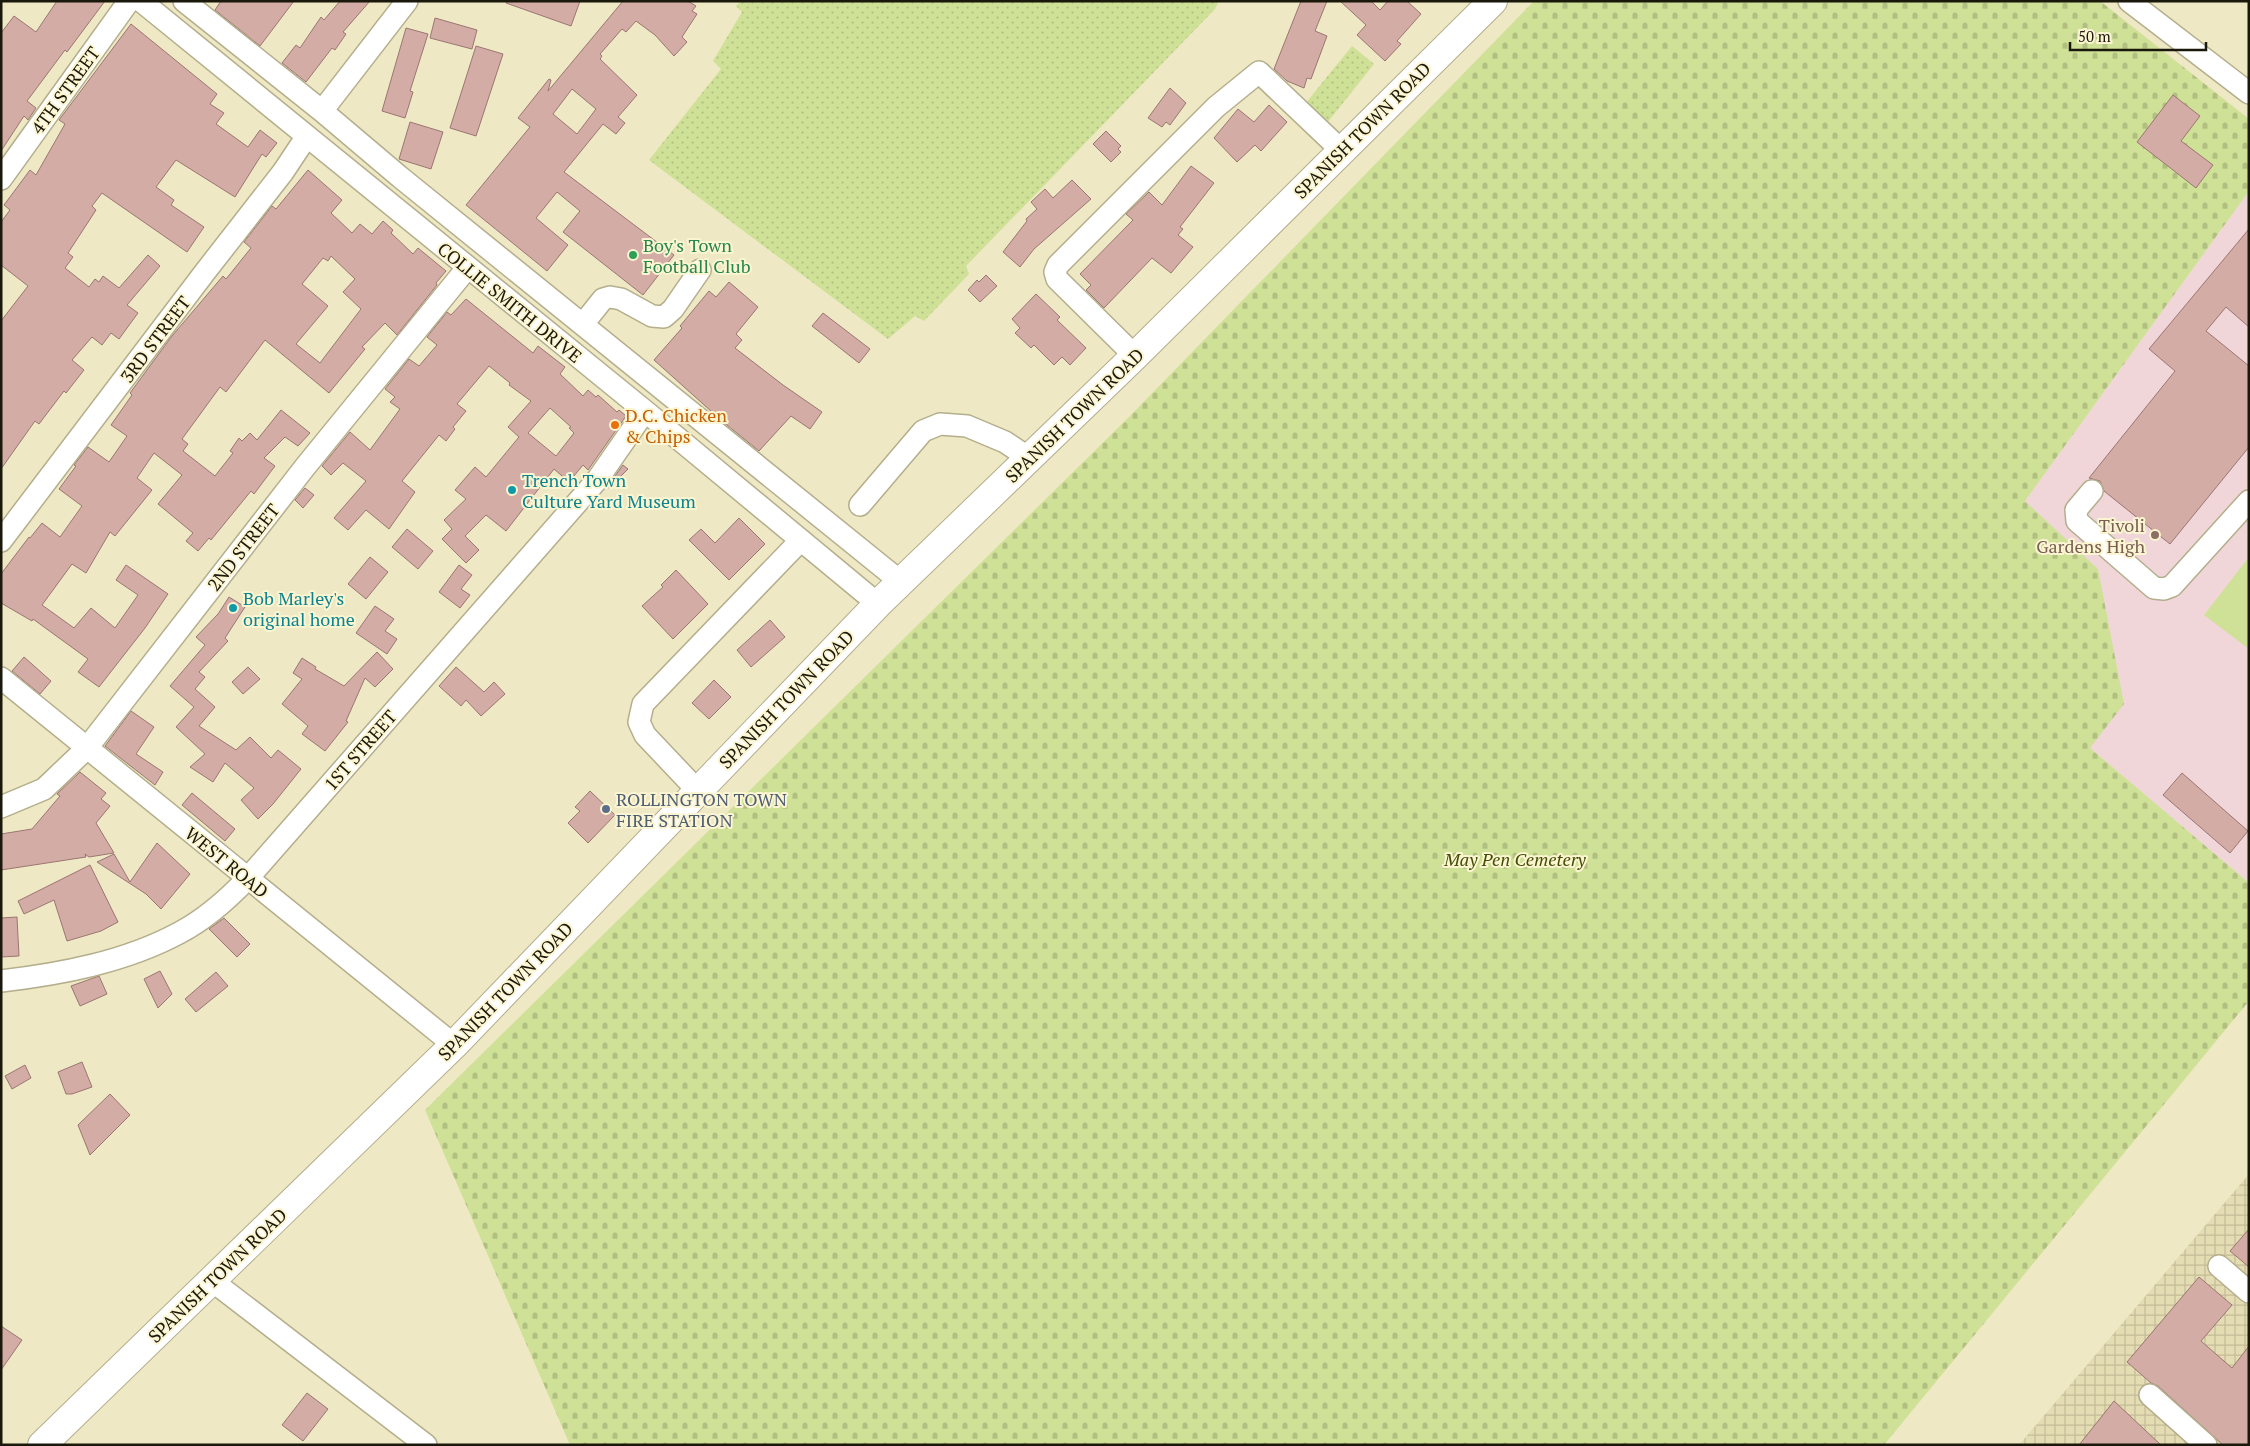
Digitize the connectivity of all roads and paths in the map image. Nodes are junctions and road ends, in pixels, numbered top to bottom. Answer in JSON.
{"nodes":[{"id":1,"x":129,"y":1,"type":"edge"},
{"id":2,"x":141,"y":1,"type":"edge"},
{"id":3,"x":184,"y":1,"type":"edge"},
{"id":4,"x":406,"y":1,"type":"edge"},
{"id":5,"x":1493,"y":1,"type":"edge"},
{"id":6,"x":2129,"y":1,"type":"edge"},
{"id":7,"x":2249,"y":93,"type":"edge"},
{"id":8,"x":322,"y":111,"type":"junction"},
{"id":9,"x":307,"y":136,"type":"junction"},
{"id":10,"x":1342,"y":151,"type":"junction"},
{"id":11,"x":1,"y":179,"type":"edge"},
{"id":12,"x":468,"y":267,"type":"junction"},
{"id":13,"x":700,"y":270,"type":"dead end"},
{"id":14,"x":583,"y":324,"type":"junction"},
{"id":15,"x":1135,"y":356,"type":"junction"},
{"id":16,"x":645,"y":411,"type":"junction"},
{"id":17,"x":1029,"y":458,"type":"junction"},
{"id":18,"x":2092,"y":491,"type":"dead end"},
{"id":19,"x":2249,"y":501,"type":"edge"},
{"id":20,"x":860,"y":505,"type":"dead end"},
{"id":21,"x":801,"y":540,"type":"junction"},
{"id":22,"x":1,"y":542,"type":"edge"},
{"id":23,"x":900,"y":582,"type":"junction"},
{"id":24,"x":878,"y":604,"type":"junction"},
{"id":25,"x":1,"y":678,"type":"edge"},
{"id":26,"x":87,"y":748,"type":"junction"},
{"id":27,"x":698,"y":791,"type":"junction"},
{"id":28,"x":1,"y":807,"type":"edge"},
{"id":29,"x":248,"y":878,"type":"junction"},
{"id":30,"x":1,"y":981,"type":"edge"},
{"id":31,"x":454,"y":1045,"type":"junction"},
{"id":32,"x":2218,"y":1266,"type":"dead end"},
{"id":33,"x":211,"y":1280,"type":"junction"},
{"id":34,"x":2249,"y":1292,"type":"edge"},
{"id":35,"x":2150,"y":1395,"type":"dead end"},
{"id":36,"x":42,"y":1445,"type":"edge"},
{"id":37,"x":426,"y":1445,"type":"edge"},
{"id":38,"x":2206,"y":1445,"type":"edge"}],
"edges":[{"from":1,"to":11,"type":"street","name":"4TH STREET"},
{"from":2,"to":9,"type":"street","name":"COLLIE SMITH DRIVE"},
{"from":3,"to":8,"type":"street","name":"COLLIE SMITH DRIVE"},
{"from":4,"to":8,"type":"street"},
{"from":5,"to":10,"type":"main road","name":"SPANISH TOWN ROAD"},
{"from":6,"to":7,"type":"street"},
{"from":8,"to":14,"type":"street","name":"COLLIE SMITH DRIVE"},
{"from":9,"to":12,"type":"street","name":"COLLIE SMITH DRIVE"},
{"from":9,"to":22,"type":"street","name":"3RD STREET"},
{"from":10,"to":15,"type":"main road","name":"SPANISH TOWN ROAD"},
{"from":10,"to":15,"type":"street"},
{"from":12,"to":16,"type":"street","name":"COLLIE SMITH DRIVE"},
{"from":12,"to":26,"type":"street","name":"2ND STREET"},
{"from":13,"to":14,"type":"street"},
{"from":14,"to":23,"type":"street","name":"COLLIE SMITH DRIVE"},
{"from":15,"to":17,"type":"main road","name":"SPANISH TOWN ROAD"},
{"from":16,"to":21,"type":"street","name":"COLLIE SMITH DRIVE"},
{"from":16,"to":29,"type":"street","name":"1ST STREET"},
{"from":17,"to":20,"type":"street"},
{"from":17,"to":23,"type":"main road","name":"SPANISH TOWN ROAD"},
{"from":18,"to":19,"type":"street"},
{"from":21,"to":24,"type":"street","name":"COLLIE SMITH DRIVE"},
{"from":21,"to":27,"type":"street"},
{"from":23,"to":24,"type":"main road","name":"SPANISH TOWN ROAD"},
{"from":24,"to":27,"type":"main road","name":"SPANISH TOWN ROAD"},
{"from":25,"to":26,"type":"street","name":"WEST ROAD"},
{"from":26,"to":28,"type":"street","name":"2ND STREET"},
{"from":26,"to":29,"type":"street","name":"WEST ROAD"},
{"from":27,"to":31,"type":"main road","name":"SPANISH TOWN ROAD"},
{"from":29,"to":30,"type":"street","name":"1ST STREET"},
{"from":29,"to":31,"type":"street","name":"WEST ROAD"},
{"from":31,"to":33,"type":"main road","name":"SPANISH TOWN ROAD"},
{"from":32,"to":34,"type":"street"},
{"from":33,"to":36,"type":"main road","name":"SPANISH TOWN ROAD"},
{"from":33,"to":37,"type":"street"},
{"from":35,"to":38,"type":"street"}]}
